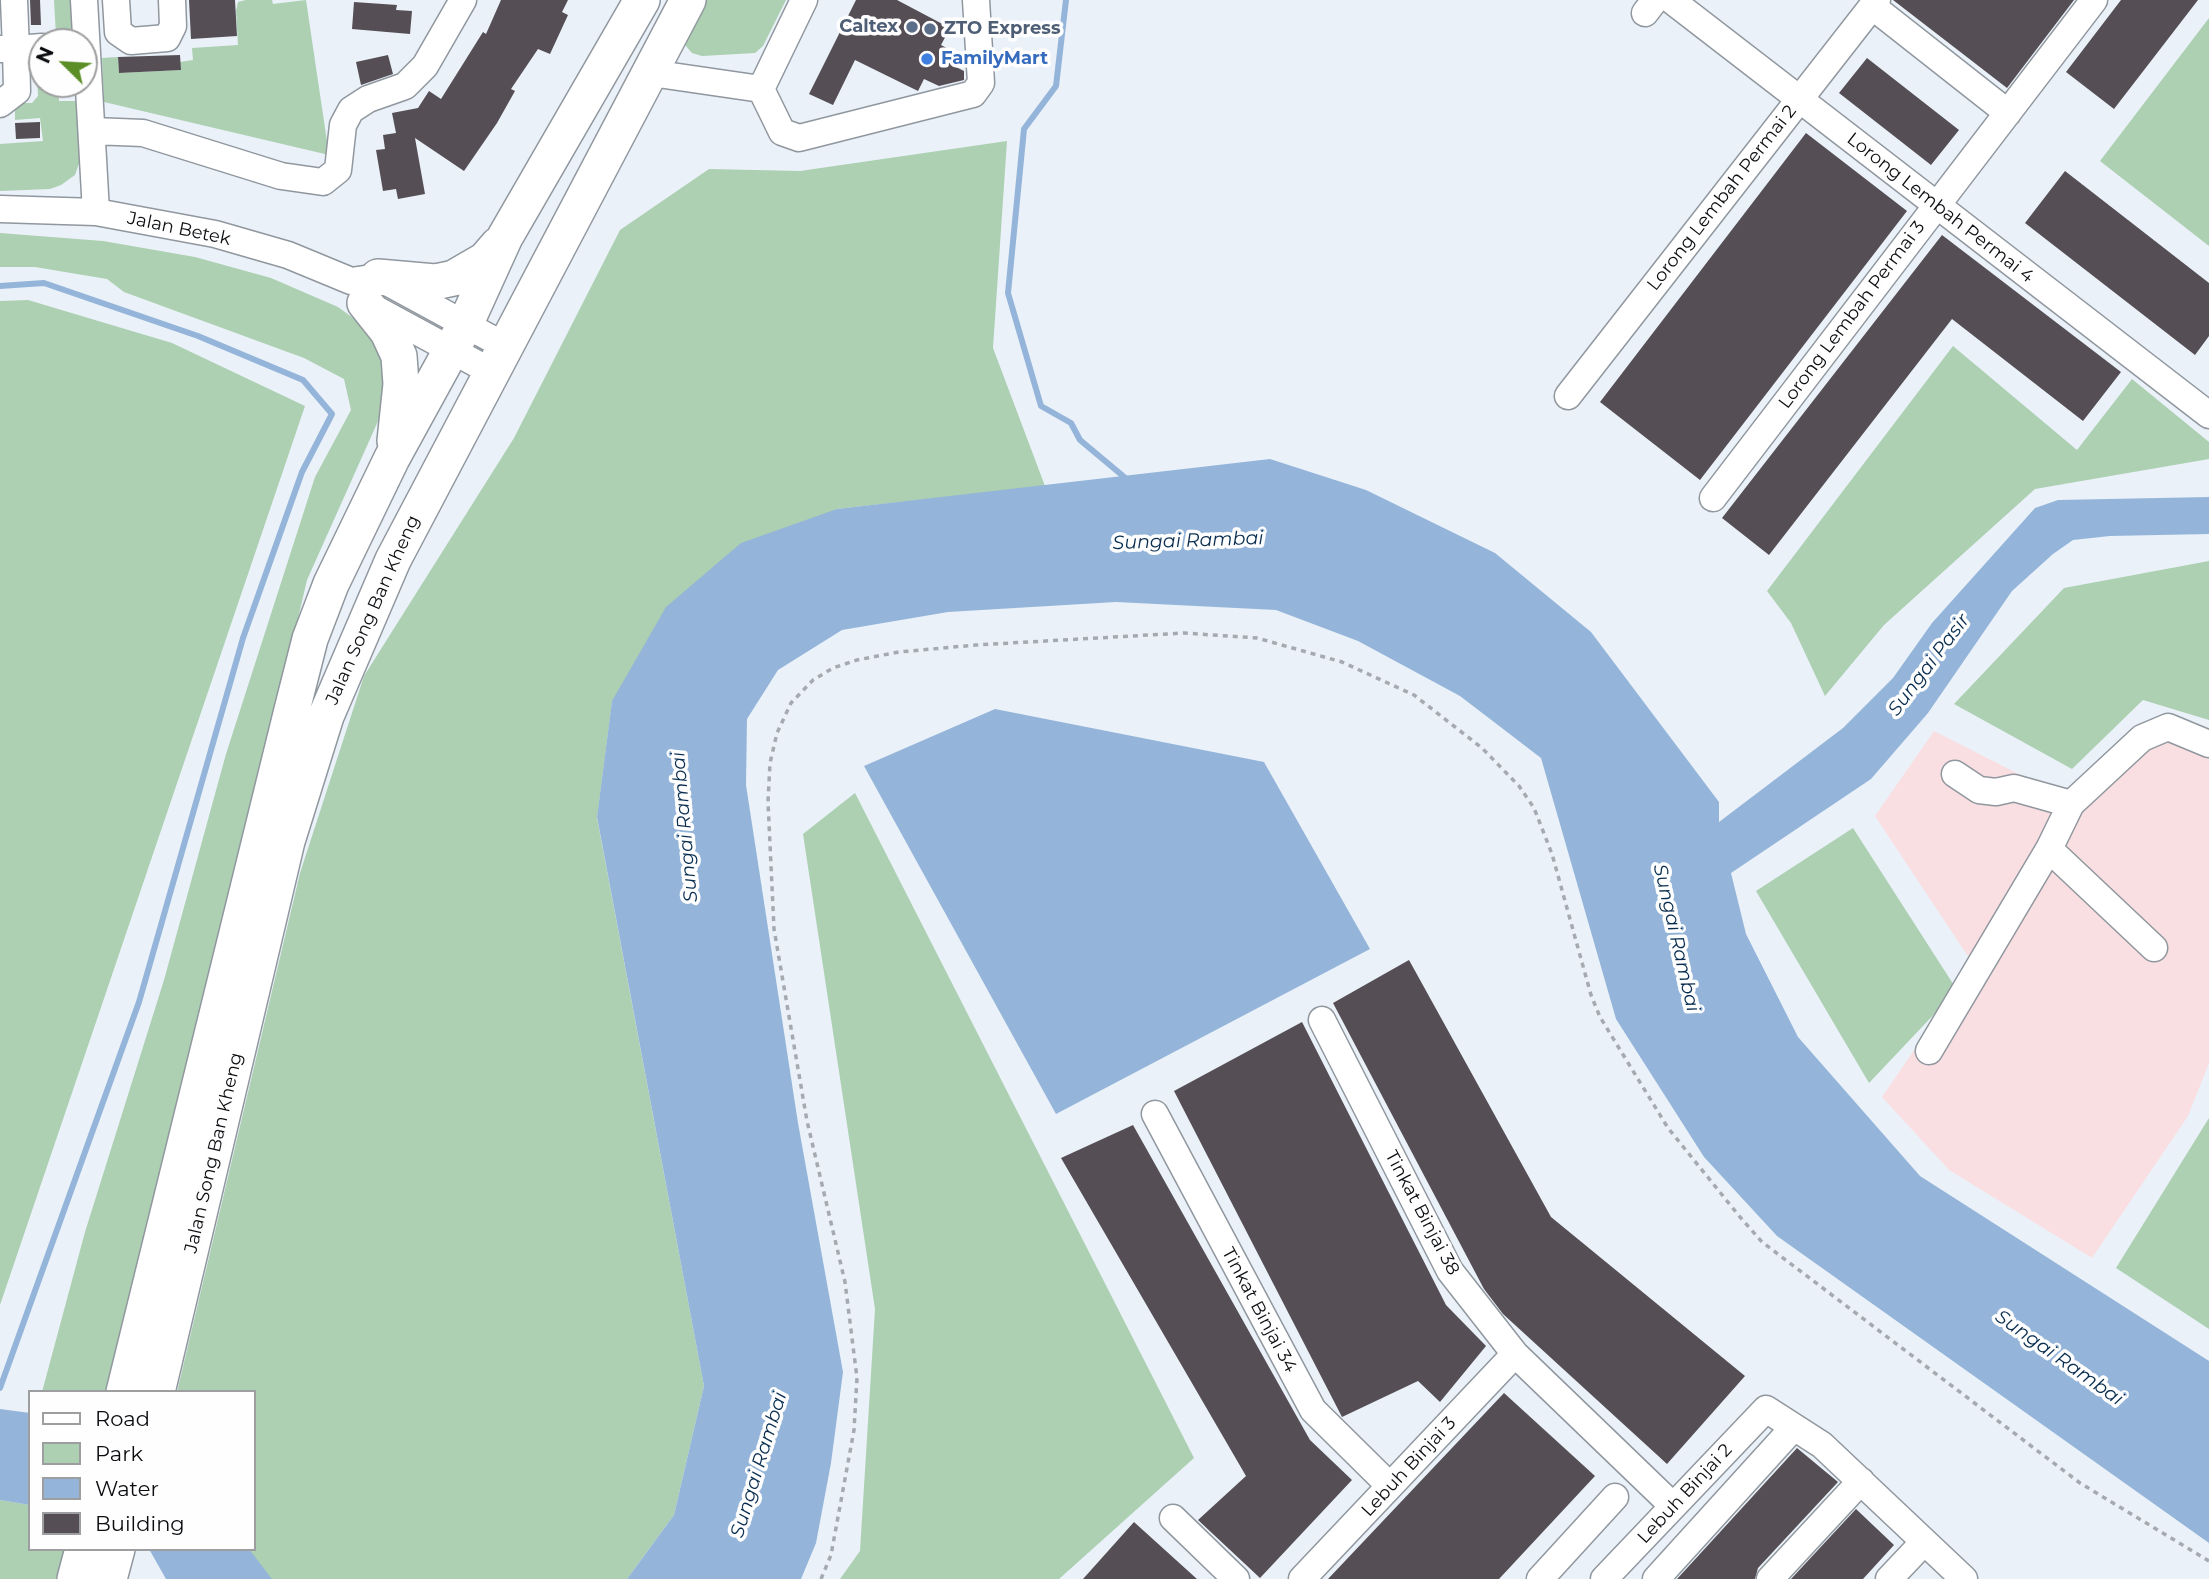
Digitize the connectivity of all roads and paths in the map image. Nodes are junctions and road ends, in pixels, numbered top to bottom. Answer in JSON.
{"nodes":[{"id":1,"x":14,"y":0,"type":"edge"},
{"id":2,"x":84,"y":0,"type":"edge"},
{"id":3,"x":116,"y":0,"type":"edge"},
{"id":4,"x":172,"y":0,"type":"edge"},
{"id":5,"x":463,"y":0,"type":"edge"},
{"id":6,"x":642,"y":0,"type":"edge"},
{"id":7,"x":688,"y":0,"type":"edge"},
{"id":8,"x":804,"y":0,"type":"edge"},
{"id":9,"x":976,"y":0,"type":"edge"},
{"id":10,"x":1671,"y":0,"type":"edge"},
{"id":11,"x":2094,"y":0,"type":"edge"},
{"id":12,"x":1874,"y":3,"type":"edge"},
{"id":13,"x":85,"y":28,"type":"edge"},
{"id":14,"x":28,"y":48,"type":"edge"},
{"id":15,"x":8,"y":49,"type":"edge"},
{"id":16,"x":651,"y":73,"type":"junction"},
{"id":17,"x":761,"y":89,"type":"junction"},
{"id":18,"x":90,"y":98,"type":"edge"},
{"id":19,"x":1799,"y":99,"type":"junction"},
{"id":20,"x":0,"y":104,"type":"edge"},
{"id":21,"x":2008,"y":113,"type":"junction"},
{"id":22,"x":93,"y":131,"type":"junction"},
{"id":23,"x":1937,"y":205,"type":"junction"},
{"id":24,"x":0,"y":209,"type":"edge"},
{"id":25,"x":96,"y":212,"type":"junction"},
{"id":26,"x":505,"y":237,"type":"junction"},
{"id":27,"x":365,"y":287,"type":"junction"},
{"id":28,"x":458,"y":338,"type":"junction"},
{"id":29,"x":497,"y":358,"type":"junction"},
{"id":30,"x":1568,"y":396,"type":"dead end"},
{"id":31,"x":2209,"y":415,"type":"edge"},
{"id":32,"x":392,"y":458,"type":"junction"},
{"id":33,"x":1713,"y":498,"type":"dead end"},
{"id":34,"x":2209,"y":744,"type":"edge"},
{"id":35,"x":1955,"y":774,"type":"dead end"},
{"id":36,"x":2071,"y":804,"type":"junction"},
{"id":37,"x":2049,"y":849,"type":"junction"},
{"id":38,"x":2154,"y":948,"type":"dead end"},
{"id":39,"x":1322,"y":1020,"type":"dead end"},
{"id":40,"x":1929,"y":1051,"type":"dead end"},
{"id":41,"x":1155,"y":1114,"type":"dead end"},
{"id":42,"x":1515,"y":1354,"type":"junction"},
{"id":43,"x":124,"y":1390,"type":"edge"},
{"id":44,"x":157,"y":1390,"type":"edge"},
{"id":45,"x":1794,"y":1427,"type":"junction"},
{"id":46,"x":1861,"y":1481,"type":"junction"},
{"id":47,"x":1390,"y":1486,"type":"junction"},
{"id":48,"x":1615,"y":1497,"type":"dead end"},
{"id":49,"x":1673,"y":1506,"type":"junction"},
{"id":50,"x":1173,"y":1518,"type":"dead end"},
{"id":51,"x":1923,"y":1543,"type":"junction"},
{"id":52,"x":1572,"y":1546,"type":"junction"},
{"id":53,"x":114,"y":1551,"type":"edge"},
{"id":54,"x":2209,"y":1561,"type":"edge"},
{"id":55,"x":86,"y":1571,"type":"edge"},
{"id":56,"x":821,"y":1579,"type":"edge"},
{"id":57,"x":1236,"y":1579,"type":"edge"},
{"id":58,"x":1302,"y":1579,"type":"edge"},
{"id":59,"x":1540,"y":1579,"type":"edge"},
{"id":60,"x":1604,"y":1579,"type":"edge"},
{"id":61,"x":1656,"y":1579,"type":"edge"},
{"id":62,"x":1770,"y":1579,"type":"edge"},
{"id":63,"x":1889,"y":1579,"type":"edge"},
{"id":64,"x":1964,"y":1579,"type":"edge"}],
"edges":[{"from":1,"to":15,"type":"street"},
{"from":2,"to":13,"type":"street"},
{"from":3,"to":4,"type":"street"},
{"from":5,"to":22,"type":"street"},
{"from":6,"to":26,"type":"main road","name":"Jalan Song Ban Kheng"},
{"from":7,"to":16,"type":"main road","name":"Jalan Song Ban Kheng"},
{"from":8,"to":17,"type":"street"},
{"from":9,"to":17,"type":"street"},
{"from":10,"to":19,"type":"street","name":"Lorong Lembah Permai 4"},
{"from":11,"to":21,"type":"street","name":"Lorong Lembah Permai 3"},
{"from":12,"to":19,"type":"street","name":"Lorong Lembah Permai 2"},
{"from":12,"to":21,"type":"street"},
{"from":14,"to":15,"type":"street"},
{"from":15,"to":20,"type":"street"},
{"from":16,"to":17,"type":"street"},
{"from":16,"to":29,"type":"main road","name":"Jalan Song Ban Kheng"},
{"from":18,"to":22,"type":"street"},
{"from":19,"to":23,"type":"street","name":"Lorong Lembah Permai 4"},
{"from":19,"to":30,"type":"street","name":"Lorong Lembah Permai 2"},
{"from":21,"to":23,"type":"street","name":"Lorong Lembah Permai 3"},
{"from":22,"to":25,"type":"street"},
{"from":23,"to":31,"type":"street","name":"Lorong Lembah Permai 4"},
{"from":23,"to":33,"type":"street","name":"Lorong Lembah Permai 3"},
{"from":24,"to":25,"type":"street","name":"Jalan Betek"},
{"from":25,"to":27,"type":"street","name":"Jalan Betek"},
{"from":26,"to":27,"type":"main road"},
{"from":26,"to":28,"type":"main road","name":"Jalan Song Ban Kheng"},
{"from":27,"to":28,"type":"street","name":"Jalan Betek"},
{"from":27,"to":32,"type":"main road"},
{"from":28,"to":29,"type":"street","name":"Jalan Betek"},
{"from":28,"to":32,"type":"main road","name":"Jalan Song Ban Kheng"},
{"from":29,"to":44,"type":"main road","name":"Jalan Song Ban Kheng"},
{"from":32,"to":43,"type":"main road","name":"Jalan Song Ban Kheng"},
{"from":34,"to":36,"type":"street"},
{"from":35,"to":36,"type":"street"},
{"from":36,"to":37,"type":"street"},
{"from":37,"to":38,"type":"street"},
{"from":37,"to":40,"type":"street"},
{"from":39,"to":42,"type":"street","name":"Tinkat Binjai 38"},
{"from":41,"to":47,"type":"street","name":"Tinkat Binjai 34"},
{"from":42,"to":47,"type":"street","name":"Lebuh Binjai 3"},
{"from":42,"to":49,"type":"street","name":"Tinkat Binjai 38"},
{"from":45,"to":46,"type":"street"},
{"from":45,"to":49,"type":"street","name":"Lebuh Binjai 2"},
{"from":45,"to":61,"type":"street"},
{"from":46,"to":51,"type":"street"},
{"from":46,"to":62,"type":"street"},
{"from":47,"to":58,"type":"street","name":"Lebuh Binjai 3"},
{"from":48,"to":52,"type":"street"},
{"from":49,"to":60,"type":"street","name":"Lebuh Binjai 2"},
{"from":50,"to":57,"type":"street"},
{"from":51,"to":63,"type":"street"},
{"from":51,"to":64,"type":"street"},
{"from":52,"to":59,"type":"street"},
{"from":52,"to":60,"type":"street"},
{"from":53,"to":55,"type":"main road"},
{"from":54,"to":56,"type":"path"}]}
